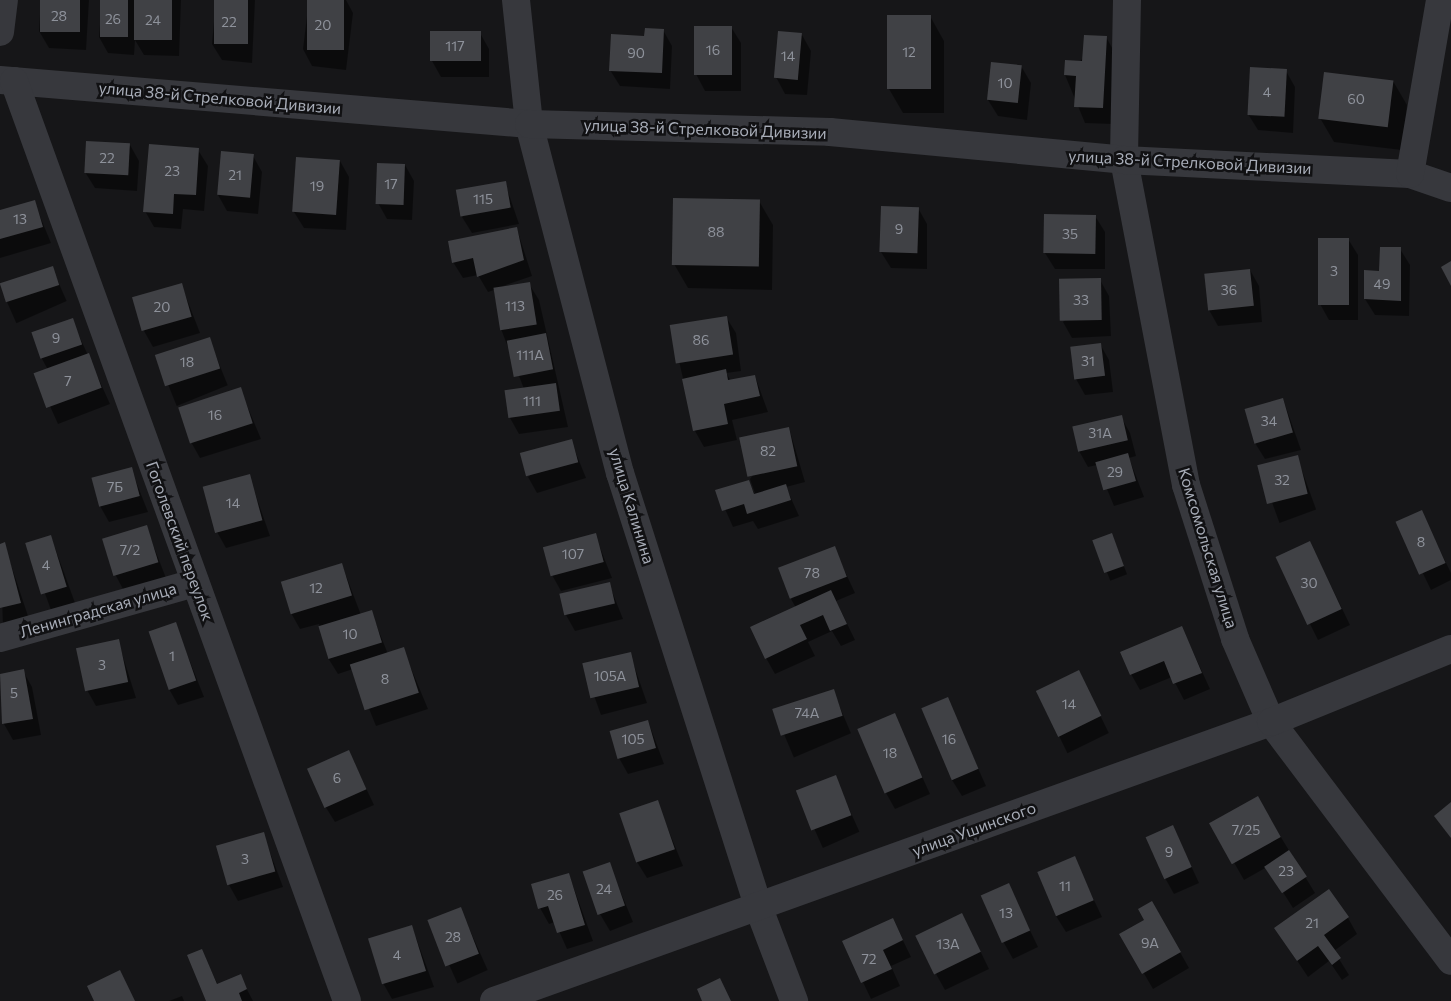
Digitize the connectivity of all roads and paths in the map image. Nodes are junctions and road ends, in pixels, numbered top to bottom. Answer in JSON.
{"nodes":[{"id":1,"x":4,"y":0,"type":"edge"},
{"id":2,"x":516,"y":0,"type":"edge"},
{"id":3,"x":1127,"y":0,"type":"edge"},
{"id":4,"x":1440,"y":0,"type":"edge"},
{"id":5,"x":0,"y":32,"type":"edge"},
{"id":6,"x":7,"y":81,"type":"edge"},
{"id":7,"x":529,"y":124,"type":"junction"},
{"id":8,"x":1124,"y":160,"type":"junction"},
{"id":9,"x":1410,"y":174,"type":"junction"},
{"id":10,"x":1451,"y":188,"type":"edge"},
{"id":11,"x":195,"y":583,"type":"junction"},
{"id":12,"x":0,"y":638,"type":"edge"},
{"id":13,"x":1451,"y":649,"type":"edge"},
{"id":14,"x":1272,"y":722,"type":"junction"},
{"id":15,"x":758,"y":906,"type":"junction"},
{"id":16,"x":1451,"y":961,"type":"edge"},
{"id":17,"x":347,"y":1001,"type":"edge"},
{"id":18,"x":494,"y":1001,"type":"edge"},
{"id":19,"x":794,"y":1001,"type":"edge"}],
"edges":[{"from":1,"to":5,"type":"street"},
{"from":2,"to":7,"type":"street","name":"улица Калинина"},
{"from":3,"to":8,"type":"street","name":"Комсомольская улица"},
{"from":4,"to":9,"type":"street"},
{"from":6,"to":7,"type":"street","name":"улица 38-й Стрелковой Дивизии"},
{"from":6,"to":11,"type":"street","name":"Гоголевский переулок"},
{"from":7,"to":8,"type":"street","name":"улица 38-й Стрелковой Дивизии"},
{"from":7,"to":15,"type":"street","name":"улица Калинина"},
{"from":8,"to":9,"type":"street","name":"улица 38-й Стрелковой Дивизии"},
{"from":8,"to":14,"type":"street","name":"Комсомольская улица"},
{"from":9,"to":10,"type":"street","name":"улица 38-й Стрелковой Дивизии"},
{"from":11,"to":12,"type":"street","name":"Ленинградская улица"},
{"from":11,"to":17,"type":"street","name":"Гоголевский переулок"},
{"from":13,"to":14,"type":"street","name":"улица Ушинского"},
{"from":14,"to":15,"type":"street","name":"улица Ушинского"},
{"from":14,"to":16,"type":"street","name":"Комсомольская улица"},
{"from":15,"to":18,"type":"street","name":"улица Ушинского"},
{"from":15,"to":19,"type":"street","name":"улица Калинина"}]}
